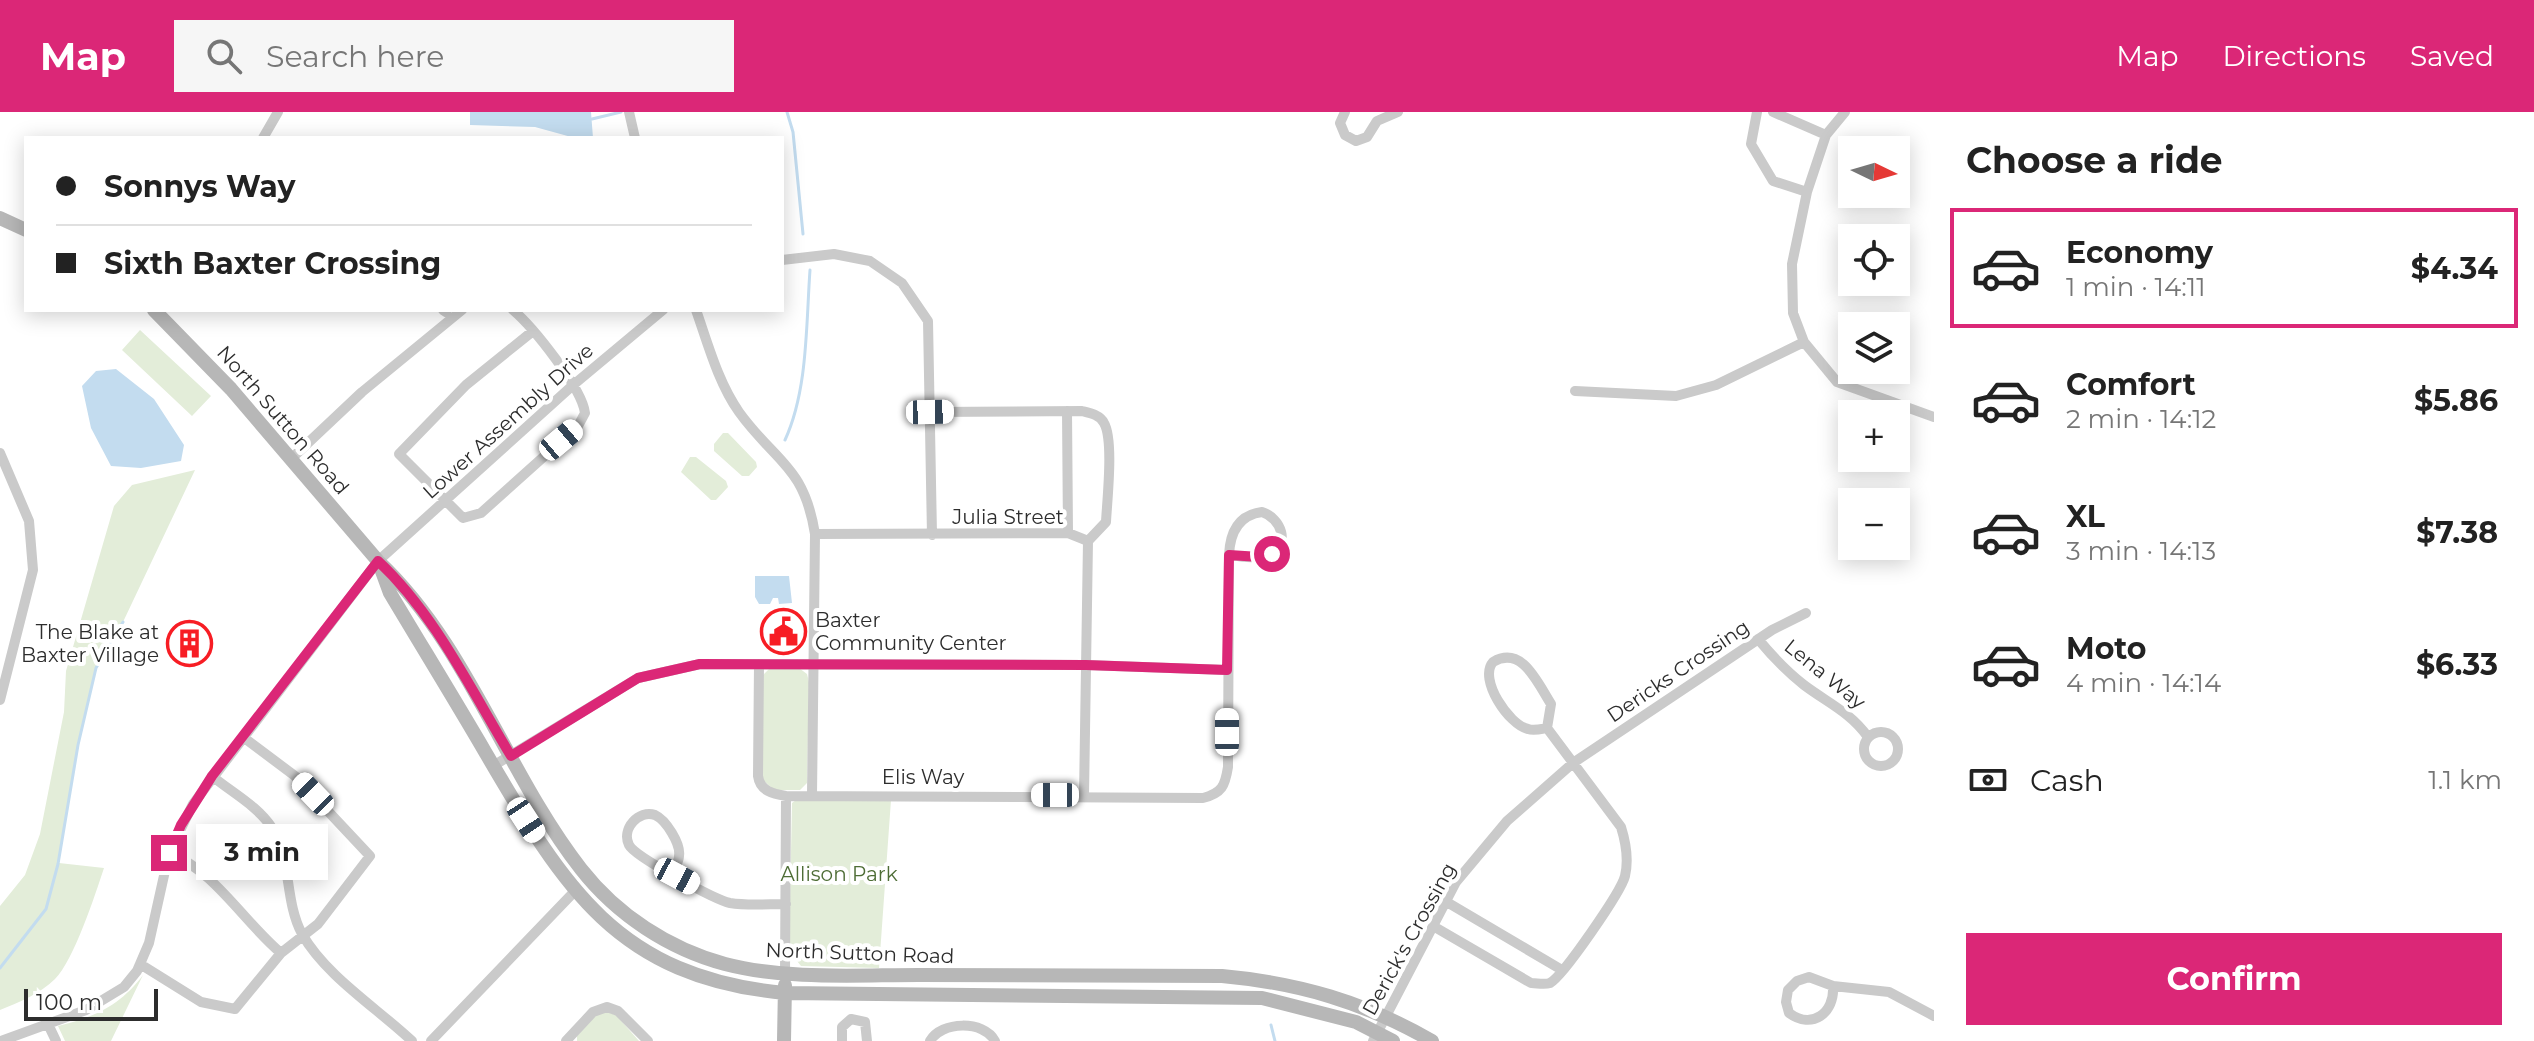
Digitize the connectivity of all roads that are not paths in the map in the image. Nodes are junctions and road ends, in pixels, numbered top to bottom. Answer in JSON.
{"nodes":[{"id":1,"x":278,"y":112,"type":"edge"},
{"id":2,"x":629,"y":112,"type":"edge"},
{"id":3,"x":1345,"y":112,"type":"edge"},
{"id":4,"x":1398,"y":112,"type":"edge"},
{"id":5,"x":1757,"y":112,"type":"edge"},
{"id":6,"x":1773,"y":112,"type":"edge"},
{"id":7,"x":1845,"y":112,"type":"edge"},
{"id":8,"x":1374,"y":116,"type":"edge"},
{"id":9,"x":1826,"y":135,"type":"junction"},
{"id":10,"x":264,"y":136,"type":"edge"},
{"id":11,"x":635,"y":136,"type":"edge"},
{"id":12,"x":1807,"y":192,"type":"junction"},
{"id":13,"x":0,"y":218,"type":"edge"},
{"id":14,"x":24,"y":229,"type":"edge"},
{"id":15,"x":784,"y":260,"type":"edge"},
{"id":16,"x":156,"y":312,"type":"edge"},
{"id":17,"x":515,"y":312,"type":"edge"},
{"id":18,"x":657,"y":312,"type":"edge"},
{"id":19,"x":697,"y":312,"type":"edge"},
{"id":20,"x":446,"y":313,"type":"edge"},
{"id":21,"x":533,"y":331,"type":"junction"},
{"id":22,"x":1804,"y":342,"type":"junction"},
{"id":23,"x":572,"y":386,"type":"junction"},
{"id":24,"x":1575,"y":391,"type":"dead end"},
{"id":25,"x":1067,"y":411,"type":"junction"},
{"id":26,"x":930,"y":412,"type":"junction"},
{"id":27,"x":1934,"y":417,"type":"edge"},
{"id":28,"x":0,"y":453,"type":"edge"},
{"id":29,"x":292,"y":458,"type":"junction"},
{"id":30,"x":444,"y":502,"type":"junction"},
{"id":31,"x":1068,"y":533,"type":"junction"},
{"id":32,"x":815,"y":534,"type":"junction"},
{"id":33,"x":932,"y":535,"type":"junction"},
{"id":34,"x":1088,"y":541,"type":"junction"},
{"id":35,"x":1229,"y":555,"type":"junction"},
{"id":36,"x":378,"y":561,"type":"junction"},
{"id":37,"x":1806,"y":613,"type":"dead end"},
{"id":38,"x":1758,"y":639,"type":"junction"},
{"id":39,"x":759,"y":664,"type":"junction"},
{"id":40,"x":813,"y":664,"type":"junction"},
{"id":41,"x":1086,"y":665,"type":"junction"},
{"id":42,"x":1227,"y":670,"type":"junction"},
{"id":43,"x":0,"y":700,"type":"edge"},
{"id":44,"x":1547,"y":728,"type":"junction"},
{"id":45,"x":243,"y":737,"type":"junction"},
{"id":46,"x":1868,"y":737,"type":"dead end"},
{"id":47,"x":511,"y":756,"type":"junction"},
{"id":48,"x":1573,"y":763,"type":"junction"},
{"id":49,"x":493,"y":766,"type":"junction"},
{"id":50,"x":212,"y":776,"type":"junction"},
{"id":51,"x":812,"y":795,"type":"junction"},
{"id":52,"x":1084,"y":795,"type":"junction"},
{"id":53,"x":786,"y":796,"type":"junction"},
{"id":54,"x":169,"y":853,"type":"junction"},
{"id":55,"x":673,"y":873,"type":"junction"},
{"id":56,"x":574,"y":892,"type":"junction"},
{"id":57,"x":1445,"y":901,"type":"junction"},
{"id":58,"x":786,"y":904,"type":"junction"},
{"id":59,"x":1433,"y":926,"type":"junction"},
{"id":60,"x":303,"y":935,"type":"junction"},
{"id":61,"x":281,"y":953,"type":"junction"},
{"id":62,"x":140,"y":964,"type":"junction"},
{"id":63,"x":1562,"y":970,"type":"junction"},
{"id":64,"x":785,"y":973,"type":"junction"},
{"id":65,"x":1833,"y":986,"type":"junction"},
{"id":66,"x":785,"y":993,"type":"junction"},
{"id":67,"x":1387,"y":1016,"type":"junction"},
{"id":68,"x":1934,"y":1016,"type":"edge"},
{"id":69,"x":47,"y":1022,"type":"junction"},
{"id":70,"x":1376,"y":1037,"type":"edge"},
{"id":71,"x":568,"y":1040,"type":"edge"},
{"id":72,"x":1,"y":1041,"type":"edge"},
{"id":73,"x":56,"y":1041,"type":"edge"},
{"id":74,"x":412,"y":1041,"type":"edge"},
{"id":75,"x":431,"y":1041,"type":"edge"},
{"id":76,"x":648,"y":1041,"type":"edge"},
{"id":77,"x":784,"y":1041,"type":"edge"},
{"id":78,"x":842,"y":1041,"type":"edge"},
{"id":79,"x":867,"y":1041,"type":"edge"},
{"id":80,"x":930,"y":1041,"type":"edge"},
{"id":81,"x":995,"y":1041,"type":"edge"},
{"id":82,"x":1393,"y":1041,"type":"edge"},
{"id":83,"x":1432,"y":1041,"type":"edge"}],
"edges":[{"from":1,"to":10,"type":"street"},
{"from":2,"to":11,"type":"street"},
{"from":3,"to":8,"type":"street"},
{"from":4,"to":8,"type":"street"},
{"from":5,"to":12,"type":"street"},
{"from":6,"to":9,"type":"street"},
{"from":7,"to":9,"type":"street"},
{"from":9,"to":12,"type":"street"},
{"from":12,"to":22,"type":"street"},
{"from":13,"to":14,"type":"main road"},
{"from":15,"to":26,"type":"street"},
{"from":16,"to":29,"type":"main road","name":"North Sutton Road"},
{"from":17,"to":21,"type":"street"},
{"from":18,"to":23,"type":"street","name":"Lower Assembly Drive"},
{"from":19,"to":32,"type":"street"},
{"from":20,"to":29,"type":"street"},
{"from":21,"to":23,"type":"street"},
{"from":21,"to":30,"type":"street"},
{"from":22,"to":24,"type":"street"},
{"from":22,"to":27,"type":"street"},
{"from":23,"to":30,"type":"street","name":"Lower Assembly Drive"},
{"from":23,"to":30,"type":"street"},
{"from":25,"to":26,"type":"street","name":"Julia Street"},
{"from":25,"to":31,"type":"street"},
{"from":25,"to":34,"type":"street","name":"Julia Street"},
{"from":26,"to":33,"type":"street"},
{"from":28,"to":43,"type":"street"},
{"from":29,"to":36,"type":"main road","name":"North Sutton Road"},
{"from":30,"to":36,"type":"street","name":"Lower Assembly Drive"},
{"from":31,"to":33,"type":"street","name":"Julia Street"},
{"from":31,"to":34,"type":"street","name":"Julia Street"},
{"from":32,"to":33,"type":"street","name":"Julia Street"},
{"from":32,"to":40,"type":"street"},
{"from":34,"to":41,"type":"street"},
{"from":35,"to":35,"type":"street"},
{"from":35,"to":42,"type":"street"},
{"from":36,"to":45,"type":"street","name":"Lower Assembly Drive"},
{"from":36,"to":47,"type":"main road","name":"North Sutton Road"},
{"from":36,"to":49,"type":"main road","name":"North Sutton Road"},
{"from":37,"to":38,"type":"street","name":"Dericks Crossing"},
{"from":38,"to":46,"type":"street","name":"Lena Way"},
{"from":38,"to":48,"type":"street","name":"Dericks Crossing"},
{"from":39,"to":40,"type":"street"},
{"from":39,"to":47,"type":"street"},
{"from":39,"to":53,"type":"street"},
{"from":40,"to":41,"type":"street"},
{"from":40,"to":51,"type":"street"},
{"from":41,"to":42,"type":"street"},
{"from":41,"to":52,"type":"street"},
{"from":42,"to":52,"type":"street","name":"Elis Way"},
{"from":44,"to":44,"type":"street"},
{"from":44,"to":48,"type":"street"},
{"from":45,"to":50,"type":"street","name":"Lower Assembly Drive"},
{"from":45,"to":60,"type":"street"},
{"from":47,"to":49,"type":"street"},
{"from":47,"to":64,"type":"main road","name":"North Sutton Road"},
{"from":48,"to":57,"type":"street","name":"Derick's Crossing"},
{"from":48,"to":63,"type":"street"},
{"from":49,"to":56,"type":"main road","name":"North Sutton Road"},
{"from":50,"to":54,"type":"street","name":"Lower Assembly Drive"},
{"from":50,"to":60,"type":"street"},
{"from":51,"to":52,"type":"street","name":"Elis Way"},
{"from":51,"to":53,"type":"street","name":"Elis Way"},
{"from":53,"to":58,"type":"street"},
{"from":54,"to":61,"type":"street"},
{"from":54,"to":62,"type":"street","name":"Lower Assembly Drive"},
{"from":55,"to":55,"type":"street"},
{"from":55,"to":58,"type":"street"},
{"from":56,"to":66,"type":"main road","name":"North Sutton Road"},
{"from":56,"to":75,"type":"street"},
{"from":57,"to":59,"type":"street","name":"Derick's Crossing"},
{"from":57,"to":63,"type":"street"},
{"from":58,"to":64,"type":"street"},
{"from":59,"to":63,"type":"street"},
{"from":59,"to":67,"type":"street","name":"Derick's Crossing"},
{"from":60,"to":61,"type":"street"},
{"from":60,"to":74,"type":"street"},
{"from":61,"to":62,"type":"street"},
{"from":62,"to":69,"type":"street"},
{"from":64,"to":66,"type":"main road"},
{"from":64,"to":67,"type":"main road","name":"North Sutton Road"},
{"from":65,"to":65,"type":"street"},
{"from":65,"to":68,"type":"street"},
{"from":66,"to":70,"type":"main road","name":"North Sutton Road"},
{"from":66,"to":77,"type":"main road"},
{"from":67,"to":70,"type":"street","name":"Derick's Crossing"},
{"from":67,"to":83,"type":"main road","name":"North Sutton Road"},
{"from":69,"to":72,"type":"street"},
{"from":69,"to":73,"type":"street"},
{"from":70,"to":82,"type":"main road","name":"North Sutton Road"},
{"from":71,"to":76,"type":"street"},
{"from":78,"to":79,"type":"street"},
{"from":80,"to":81,"type":"street"}]}
